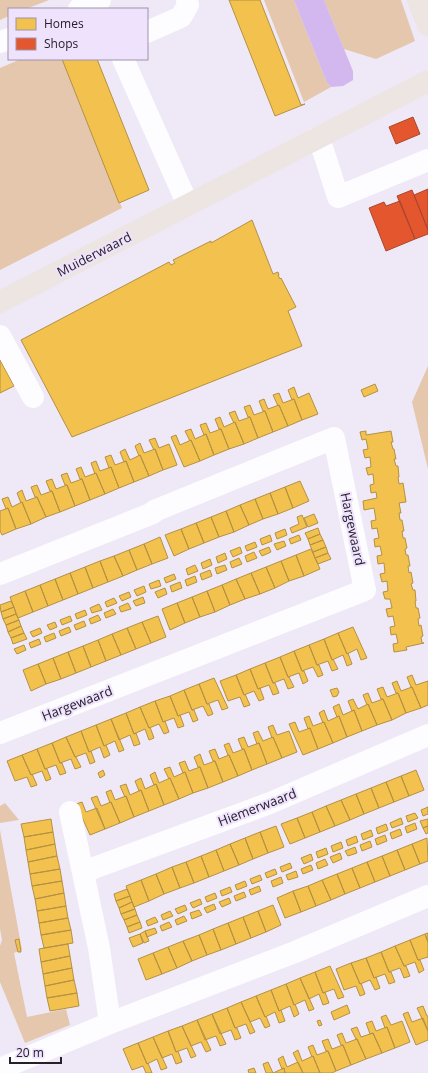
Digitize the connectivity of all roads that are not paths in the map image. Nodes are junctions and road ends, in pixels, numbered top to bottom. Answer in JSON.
{"nodes":[{"id":1,"x":187,"y":0,"type":"edge"},
{"id":2,"x":418,"y":0,"type":"edge"},
{"id":3,"x":428,"y":25,"type":"edge"},
{"id":4,"x":148,"y":32,"type":"edge"},
{"id":5,"x":124,"y":60,"type":"edge"},
{"id":6,"x":428,"y":81,"type":"edge"},
{"id":7,"x":315,"y":139,"type":"junction"},
{"id":8,"x":428,"y":160,"type":"edge"},
{"id":9,"x":188,"y":205,"type":"junction"},
{"id":10,"x":0,"y":302,"type":"edge"},
{"id":11,"x":0,"y":336,"type":"edge"},
{"id":12,"x":33,"y":397,"type":"dead end"},
{"id":13,"x":0,"y":574,"type":"edge"},
{"id":14,"x":0,"y":733,"type":"edge"},
{"id":15,"x":428,"y":736,"type":"edge"},
{"id":16,"x":70,"y":812,"type":"dead end"},
{"id":17,"x":83,"y":872,"type":"junction"},
{"id":18,"x":428,"y":896,"type":"edge"},
{"id":19,"x":110,"y":1023,"type":"junction"},
{"id":20,"x":0,"y":1069,"type":"edge"}],
"edges":[{"from":1,"to":4,"type":"street"},
{"from":2,"to":3,"type":"main road"},
{"from":5,"to":9,"type":"street"},
{"from":6,"to":7,"type":"main road","name":"Muiderwaard"},
{"from":7,"to":8,"type":"street"},
{"from":7,"to":9,"type":"main road","name":"Muiderwaard"},
{"from":9,"to":10,"type":"main road","name":"Muiderwaard"},
{"from":11,"to":12,"type":"street"},
{"from":13,"to":14,"type":"street","name":"Hargewaard"},
{"from":15,"to":17,"type":"street","name":"Hiemerwaard"},
{"from":16,"to":17,"type":"street"},
{"from":17,"to":19,"type":"street"},
{"from":18,"to":19,"type":"street"},
{"from":19,"to":20,"type":"street"}]}
